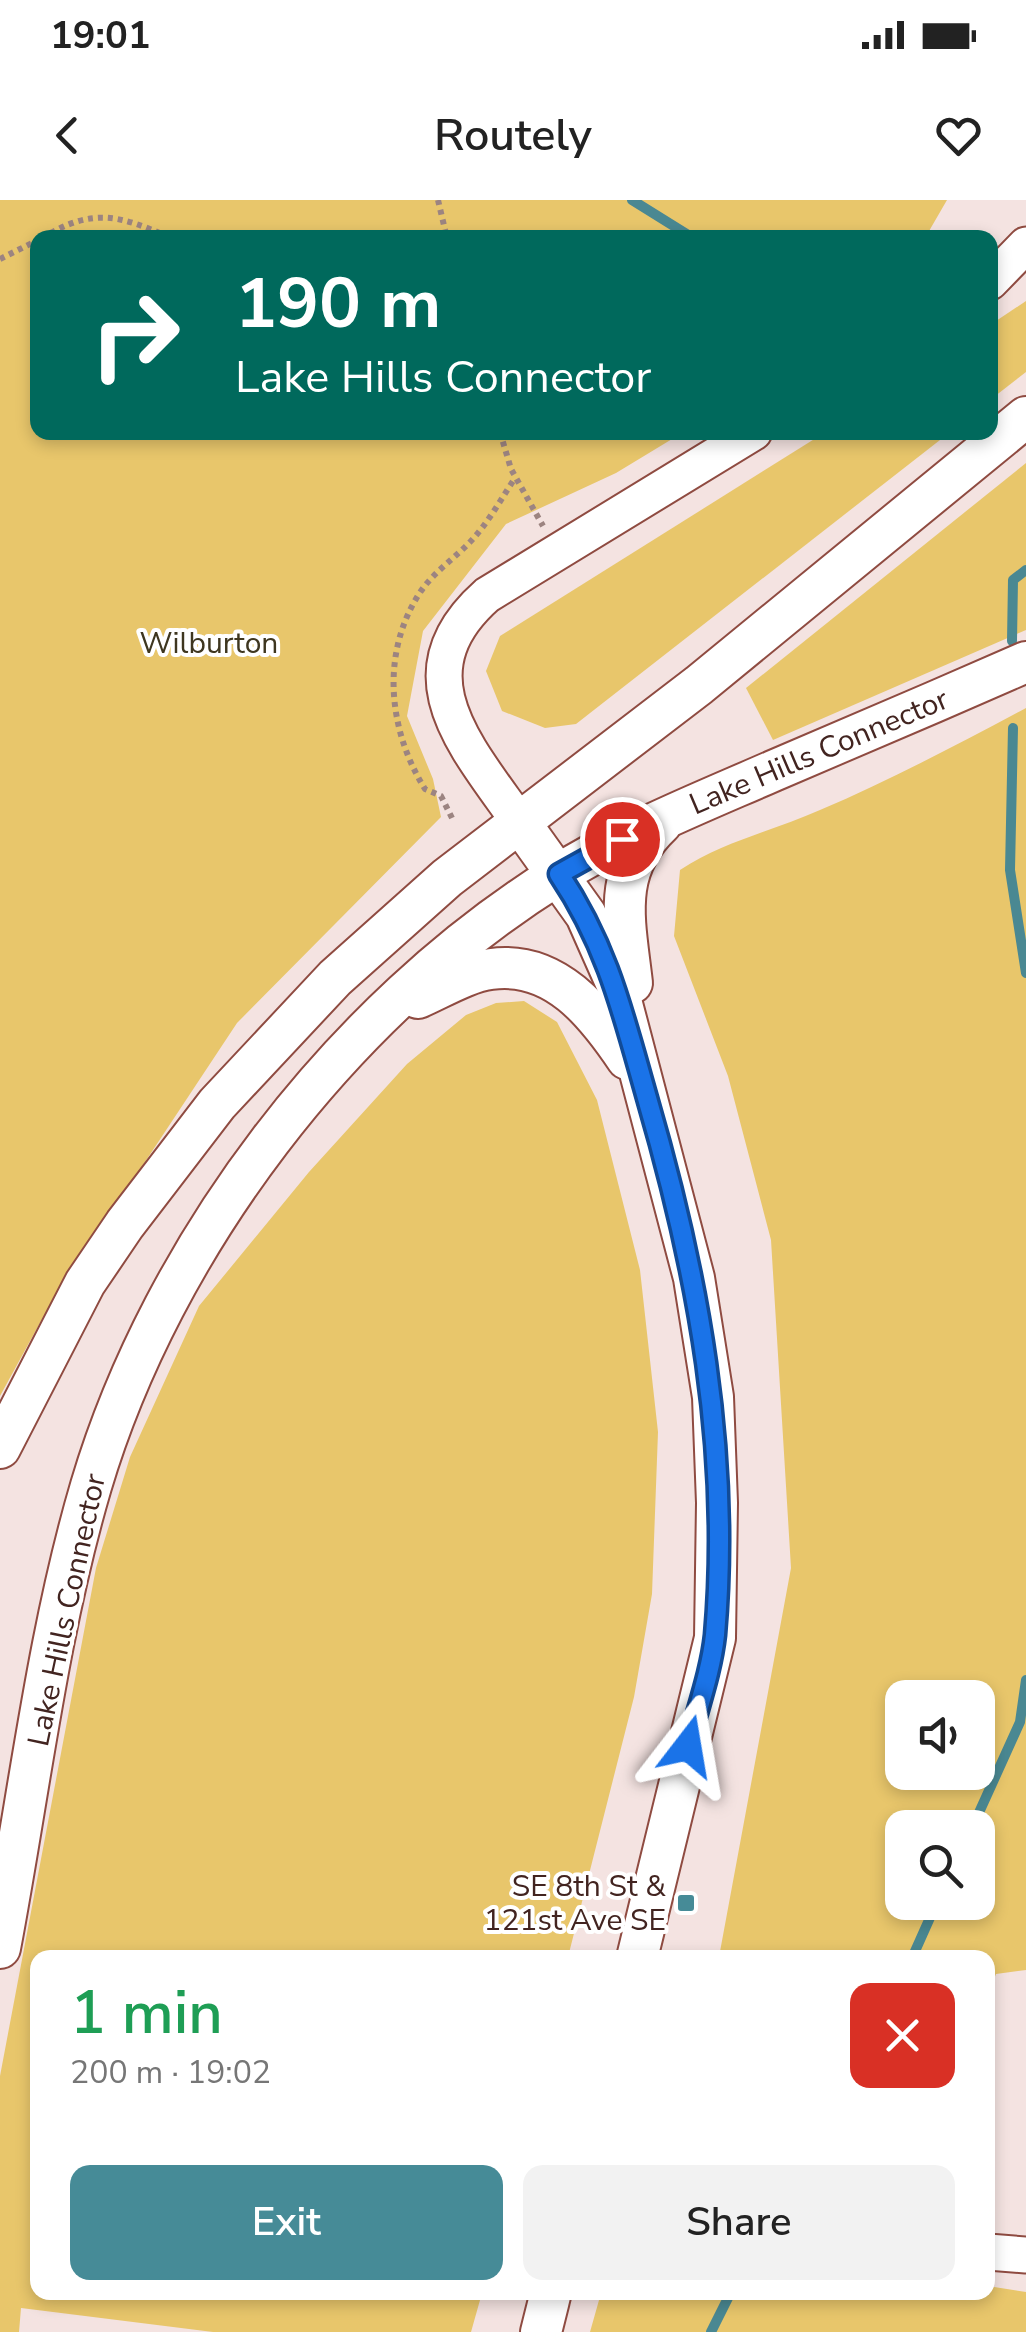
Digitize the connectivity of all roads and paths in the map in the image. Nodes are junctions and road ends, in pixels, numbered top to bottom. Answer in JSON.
{"nodes":[{"id":1,"x":438,"y":200,"type":"edge"},
{"id":2,"x":63,"y":230,"type":"edge"},
{"id":3,"x":153,"y":230,"type":"edge"},
{"id":4,"x":445,"y":230,"type":"edge"},
{"id":5,"x":30,"y":244,"type":"edge"},
{"id":6,"x":1026,"y":245,"type":"edge"},
{"id":7,"x":0,"y":259,"type":"edge"},
{"id":8,"x":998,"y":274,"type":"edge"},
{"id":9,"x":1026,"y":417,"type":"edge"},
{"id":10,"x":502,"y":440,"type":"edge"},
{"id":11,"x":741,"y":440,"type":"edge"},
{"id":12,"x":998,"y":440,"type":"edge"},
{"id":13,"x":998,"y":440,"type":"edge"},
{"id":14,"x":558,"y":550,"type":"junction"},
{"id":15,"x":1026,"y":662,"type":"edge"},
{"id":16,"x":669,"y":817,"type":"junction"},
{"id":17,"x":518,"y":820,"type":"junction"},
{"id":18,"x":559,"y":874,"type":"junction"},
{"id":19,"x":388,"y":1012,"type":"junction"},
{"id":20,"x":642,"y":1081,"type":"junction"},
{"id":21,"x":0,"y":1448,"type":"edge"},
{"id":22,"x":0,"y":1948,"type":"edge"},
{"id":23,"x":639,"y":1950,"type":"edge"},
{"id":24,"x":995,"y":2253,"type":"edge"},
{"id":25,"x":1026,"y":2255,"type":"edge"},
{"id":26,"x":549,"y":2300,"type":"edge"},
{"id":27,"x":541,"y":2332,"type":"edge"}],
"edges":[{"from":1,"to":4,"type":"path"},
{"from":2,"to":3,"type":"path"},
{"from":5,"to":7,"type":"path"},
{"from":6,"to":8,"type":"street"},
{"from":9,"to":12,"type":"main road"},
{"from":10,"to":14,"type":"path"},
{"from":11,"to":14,"type":"street"},
{"from":13,"to":17,"type":"main road"},
{"from":14,"to":17,"type":"street"},
{"from":15,"to":16,"type":"main road","name":"Lake Hills Connector"},
{"from":16,"to":18,"type":"main road","name":"Lake Hills Connector"},
{"from":16,"to":20,"type":"main road"},
{"from":17,"to":18,"type":"main road"},
{"from":17,"to":21,"type":"main road"},
{"from":18,"to":19,"type":"main road","name":"Lake Hills Connector"},
{"from":18,"to":20,"type":"main road"},
{"from":19,"to":20,"type":"main road"},
{"from":19,"to":22,"type":"main road","name":"Lake Hills Connector"},
{"from":20,"to":23,"type":"main road"},
{"from":24,"to":25,"type":"street"},
{"from":26,"to":27,"type":"main road"}]}
